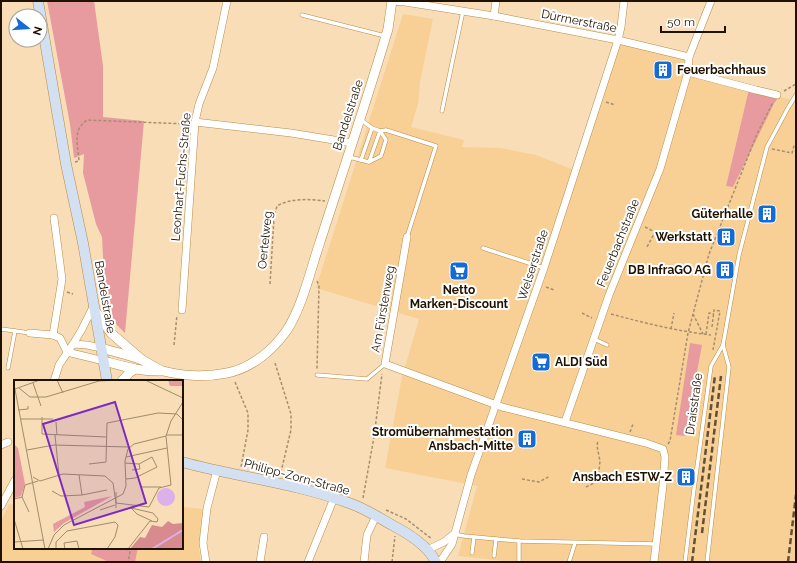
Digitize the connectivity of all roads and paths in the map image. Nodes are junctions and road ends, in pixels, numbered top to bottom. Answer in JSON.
{"nodes":[{"id":1,"x":38,"y":1,"type":"edge"},
{"id":2,"x":227,"y":1,"type":"edge"},
{"id":3,"x":392,"y":1,"type":"edge"},
{"id":4,"x":496,"y":1,"type":"edge"},
{"id":5,"x":624,"y":1,"type":"edge"},
{"id":6,"x":711,"y":1,"type":"edge"},
{"id":7,"x":463,"y":11,"type":"junction"},
{"id":8,"x":302,"y":15,"type":"dead end"},
{"id":9,"x":494,"y":16,"type":"junction"},
{"id":10,"x":386,"y":36,"type":"junction"},
{"id":11,"x":618,"y":40,"type":"junction"},
{"id":12,"x":689,"y":57,"type":"junction"},
{"id":13,"x":688,"y":72,"type":"junction"},
{"id":14,"x":796,"y":84,"type":"edge"},
{"id":15,"x":796,"y":96,"type":"edge"},
{"id":16,"x":776,"y":97,"type":"junction"},
{"id":17,"x":599,"y":99,"type":"junction"},
{"id":18,"x":615,"y":105,"type":"dead end"},
{"id":19,"x":442,"y":111,"type":"dead end"},
{"id":20,"x":360,"y":120,"type":"junction"},
{"id":21,"x":195,"y":123,"type":"junction"},
{"id":22,"x":372,"y":128,"type":"junction"},
{"id":23,"x":380,"y":131,"type":"junction"},
{"id":24,"x":352,"y":143,"type":"junction"},
{"id":25,"x":796,"y":146,"type":"edge"},
{"id":26,"x":767,"y":147,"type":"junction"},
{"id":27,"x":348,"y":157,"type":"junction"},
{"id":28,"x":361,"y":160,"type":"junction"},
{"id":29,"x":79,"y":161,"type":"dead end"},
{"id":30,"x":369,"y":162,"type":"junction"},
{"id":31,"x":333,"y":201,"type":"junction"},
{"id":32,"x":54,"y":218,"type":"dead end"},
{"id":33,"x":638,"y":224,"type":"junction"},
{"id":34,"x":407,"y":237,"type":"joint"},
{"id":35,"x":647,"y":247,"type":"dead end"},
{"id":36,"x":483,"y":248,"type":"dead end"},
{"id":37,"x":544,"y":268,"type":"junction"},
{"id":38,"x":310,"y":270,"type":"junction"},
{"id":39,"x":270,"y":284,"type":"dead end"},
{"id":40,"x":93,"y":307,"type":"junction"},
{"id":41,"x":182,"y":310,"type":"joint"},
{"id":42,"x":602,"y":312,"type":"junction"},
{"id":43,"x":582,"y":313,"type":"dead end"},
{"id":44,"x":674,"y":313,"type":"dead end"},
{"id":45,"x":693,"y":314,"type":"junction"},
{"id":46,"x":714,"y":314,"type":"junction"},
{"id":47,"x":599,"y":321,"type":"junction"},
{"id":48,"x":712,"y":327,"type":"dead end"},
{"id":49,"x":1,"y":329,"type":"edge"},
{"id":50,"x":671,"y":329,"type":"junction"},
{"id":51,"x":15,"y":331,"type":"junction"},
{"id":52,"x":688,"y":333,"type":"junction"},
{"id":53,"x":30,"y":334,"type":"joint"},
{"id":54,"x":705,"y":335,"type":"junction"},
{"id":55,"x":710,"y":335,"type":"dead end"},
{"id":56,"x":53,"y":336,"type":"junction"},
{"id":57,"x":593,"y":338,"type":"junction"},
{"id":58,"x":73,"y":344,"type":"junction"},
{"id":59,"x":174,"y":345,"type":"dead end"},
{"id":60,"x":607,"y":345,"type":"dead end"},
{"id":61,"x":723,"y":345,"type":"junction"},
{"id":62,"x":101,"y":348,"type":"junction"},
{"id":63,"x":67,"y":352,"type":"junction"},
{"id":64,"x":142,"y":360,"type":"junction"},
{"id":65,"x":104,"y":361,"type":"junction"},
{"id":66,"x":275,"y":363,"type":"dead end"},
{"id":67,"x":385,"y":364,"type":"junction"},
{"id":68,"x":711,"y":366,"type":"junction"},
{"id":69,"x":8,"y":368,"type":"dead end"},
{"id":70,"x":135,"y":369,"type":"junction"},
{"id":71,"x":162,"y":371,"type":"junction"},
{"id":72,"x":317,"y":375,"type":"joint"},
{"id":73,"x":54,"y":380,"type":"edge"},
{"id":74,"x":107,"y":380,"type":"edge"},
{"id":75,"x":123,"y":380,"type":"edge"},
{"id":76,"x":381,"y":381,"type":"dead end"},
{"id":77,"x":235,"y":382,"type":"dead end"},
{"id":78,"x":495,"y":405,"type":"junction"},
{"id":79,"x":565,"y":422,"type":"junction"},
{"id":80,"x":600,"y":432,"type":"junction"},
{"id":81,"x":663,"y":449,"type":"junction"},
{"id":82,"x":183,"y":462,"type":"edge"},
{"id":83,"x":216,"y":470,"type":"junction"},
{"id":84,"x":240,"y":475,"type":"junction"},
{"id":85,"x":550,"y":476,"type":"dead end"},
{"id":86,"x":280,"y":477,"type":"dead end"},
{"id":87,"x":522,"y":479,"type":"dead end"},
{"id":88,"x":14,"y":482,"type":"edge"},
{"id":89,"x":586,"y":487,"type":"dead end"},
{"id":90,"x":363,"y":494,"type":"dead end"},
{"id":91,"x":334,"y":498,"type":"junction"},
{"id":92,"x":1,"y":506,"type":"edge"},
{"id":93,"x":376,"y":516,"type":"junction"},
{"id":94,"x":454,"y":534,"type":"junction"},
{"id":95,"x":395,"y":536,"type":"dead end"},
{"id":96,"x":264,"y":537,"type":"dead end"},
{"id":97,"x":474,"y":537,"type":"junction"},
{"id":98,"x":496,"y":539,"type":"junction"},
{"id":99,"x":520,"y":541,"type":"junction"},
{"id":100,"x":575,"y":543,"type":"junction"},
{"id":101,"x":657,"y":544,"type":"junction"},
{"id":102,"x":127,"y":549,"type":"edge"},
{"id":103,"x":428,"y":550,"type":"junction"},
{"id":104,"x":472,"y":553,"type":"dead end"},
{"id":105,"x":494,"y":556,"type":"dead end"},
{"id":106,"x":128,"y":562,"type":"edge"},
{"id":107,"x":206,"y":562,"type":"edge"},
{"id":108,"x":260,"y":562,"type":"edge"},
{"id":109,"x":308,"y":562,"type":"edge"},
{"id":110,"x":364,"y":562,"type":"edge"},
{"id":111,"x":392,"y":562,"type":"edge"},
{"id":112,"x":436,"y":562,"type":"edge"},
{"id":113,"x":440,"y":562,"type":"edge"},
{"id":114,"x":519,"y":562,"type":"edge"},
{"id":115,"x":569,"y":562,"type":"edge"},
{"id":116,"x":654,"y":562,"type":"edge"},
{"id":117,"x":685,"y":562,"type":"edge"},
{"id":118,"x":707,"y":562,"type":"edge"}],
"edges":[{"from":1,"to":40,"type":"main road","name":"Bandelstraße"},
{"from":2,"to":21,"type":"street","name":"Leonhart-Fuchs-Straße"},
{"from":3,"to":7,"type":"street","name":"Dürrnerstraße"},
{"from":3,"to":10,"type":"street","name":"Bandelstraße"},
{"from":4,"to":9,"type":"street"},
{"from":5,"to":11,"type":"street","name":"Welserstraße"},
{"from":6,"to":12,"type":"street","name":"Feuerbachstraße"},
{"from":7,"to":9,"type":"street","name":"Dürrnerstraße"},
{"from":7,"to":19,"type":"lane"},
{"from":8,"to":10,"type":"lane"},
{"from":9,"to":11,"type":"street","name":"Dürrnerstraße"},
{"from":10,"to":20,"type":"street","name":"Bandelstraße"},
{"from":11,"to":12,"type":"street","name":"Dürrnerstraße"},
{"from":11,"to":17,"type":"street","name":"Welserstraße"},
{"from":12,"to":13,"type":"street","name":"Feuerbachstraße"},
{"from":13,"to":16,"type":"street"},
{"from":13,"to":33,"type":"street","name":"Feuerbachstraße"},
{"from":14,"to":16,"type":"path"},
{"from":15,"to":26,"type":"lane","name":"Draisstraße"},
{"from":16,"to":45,"type":"path"},
{"from":17,"to":18,"type":"path"},
{"from":17,"to":37,"type":"street","name":"Welserstraße"},
{"from":20,"to":22,"type":"lane"},
{"from":20,"to":24,"type":"street","name":"Bandelstraße"},
{"from":21,"to":24,"type":"street"},
{"from":21,"to":29,"type":"path"},
{"from":21,"to":41,"type":"street","name":"Leonhart-Fuchs-Straße"},
{"from":22,"to":23,"type":"lane"},
{"from":22,"to":28,"type":"lane"},
{"from":23,"to":30,"type":"lane"},
{"from":23,"to":30,"type":"lane"},
{"from":23,"to":34,"type":"lane"},
{"from":24,"to":27,"type":"street","name":"Bandelstraße"},
{"from":25,"to":26,"type":"path"},
{"from":26,"to":61,"type":"lane","name":"Draisstraße"},
{"from":27,"to":28,"type":"lane"},
{"from":27,"to":31,"type":"street","name":"Bandelstraße"},
{"from":28,"to":30,"type":"lane"},
{"from":31,"to":38,"type":"street","name":"Bandelstraße"},
{"from":31,"to":39,"type":"path","name":"Oertelweg"},
{"from":32,"to":56,"type":"street"},
{"from":33,"to":35,"type":"path"},
{"from":33,"to":42,"type":"street","name":"Feuerbachstraße"},
{"from":34,"to":67,"type":"street","name":"Am Fürstenweg"},
{"from":36,"to":37,"type":"lane"},
{"from":37,"to":78,"type":"street","name":"Welserstraße"},
{"from":38,"to":71,"type":"street","name":"Bandelstraße"},
{"from":38,"to":72,"type":"path"},
{"from":40,"to":58,"type":"street"},
{"from":40,"to":62,"type":"main road","name":"Bandelstraße"},
{"from":40,"to":64,"type":"street"},
{"from":41,"to":59,"type":"path"},
{"from":42,"to":47,"type":"street","name":"Feuerbachstraße"},
{"from":42,"to":50,"type":"path"},
{"from":43,"to":47,"type":"path"},
{"from":44,"to":50,"type":"path"},
{"from":45,"to":52,"type":"path"},
{"from":45,"to":54,"type":"path"},
{"from":46,"to":48,"type":"path"},
{"from":46,"to":54,"type":"path"},
{"from":46,"to":68,"type":"path"},
{"from":47,"to":57,"type":"street","name":"Feuerbachstraße"},
{"from":49,"to":51,"type":"lane"},
{"from":50,"to":52,"type":"path"},
{"from":51,"to":53,"type":"lane"},
{"from":51,"to":69,"type":"lane"},
{"from":52,"to":54,"type":"path"},
{"from":52,"to":81,"type":"path"},
{"from":53,"to":56,"type":"street"},
{"from":54,"to":55,"type":"path"},
{"from":56,"to":63,"type":"street"},
{"from":57,"to":60,"type":"lane"},
{"from":57,"to":79,"type":"street","name":"Feuerbachstraße"},
{"from":58,"to":62,"type":"street"},
{"from":58,"to":63,"type":"street"},
{"from":61,"to":68,"type":"lane","name":"Draisstraße"},
{"from":61,"to":118,"type":"lane"},
{"from":62,"to":64,"type":"street","name":"Bandelstraße"},
{"from":62,"to":65,"type":"main road"},
{"from":63,"to":65,"type":"street"},
{"from":63,"to":73,"type":"street"},
{"from":64,"to":71,"type":"street","name":"Bandelstraße"},
{"from":65,"to":70,"type":"street"},
{"from":65,"to":74,"type":"main road"},
{"from":66,"to":86,"type":"path"},
{"from":67,"to":72,"type":"lane"},
{"from":67,"to":78,"type":"street","name":"Am Fürstenweg"},
{"from":68,"to":117,"type":"lane","name":"Draisstraße"},
{"from":70,"to":71,"type":"street"},
{"from":70,"to":75,"type":"street"},
{"from":76,"to":90,"type":"path"},
{"from":77,"to":84,"type":"path"},
{"from":78,"to":79,"type":"street"},
{"from":78,"to":94,"type":"street","name":"Welserstraße"},
{"from":79,"to":80,"type":"street"},
{"from":80,"to":81,"type":"street"},
{"from":80,"to":89,"type":"path"},
{"from":81,"to":101,"type":"street"},
{"from":82,"to":83,"type":"main road","name":"Philipp-Zorn-Straße"},
{"from":83,"to":84,"type":"main road","name":"Philipp-Zorn-Straße"},
{"from":83,"to":107,"type":"street"},
{"from":84,"to":91,"type":"main road","name":"Philipp-Zorn-Straße"},
{"from":85,"to":87,"type":"path"},
{"from":88,"to":92,"type":"street"},
{"from":91,"to":93,"type":"main road","name":"Philipp-Zorn-Straße"},
{"from":91,"to":109,"type":"street"},
{"from":93,"to":103,"type":"main road","name":"Philipp-Zorn-Straße"},
{"from":93,"to":110,"type":"street"},
{"from":94,"to":97,"type":"lane"},
{"from":94,"to":103,"type":"street"},
{"from":94,"to":113,"type":"street","name":"Welserstraße"},
{"from":95,"to":111,"type":"path"},
{"from":96,"to":108,"type":"street"},
{"from":97,"to":98,"type":"lane"},
{"from":97,"to":104,"type":"lane"},
{"from":98,"to":99,"type":"lane"},
{"from":98,"to":105,"type":"lane"},
{"from":99,"to":100,"type":"lane"},
{"from":99,"to":114,"type":"lane"},
{"from":100,"to":101,"type":"lane"},
{"from":100,"to":115,"type":"lane"},
{"from":101,"to":116,"type":"street"},
{"from":102,"to":106,"type":"path"},
{"from":103,"to":112,"type":"main road","name":"Philipp-Zorn-Straße"}]}
